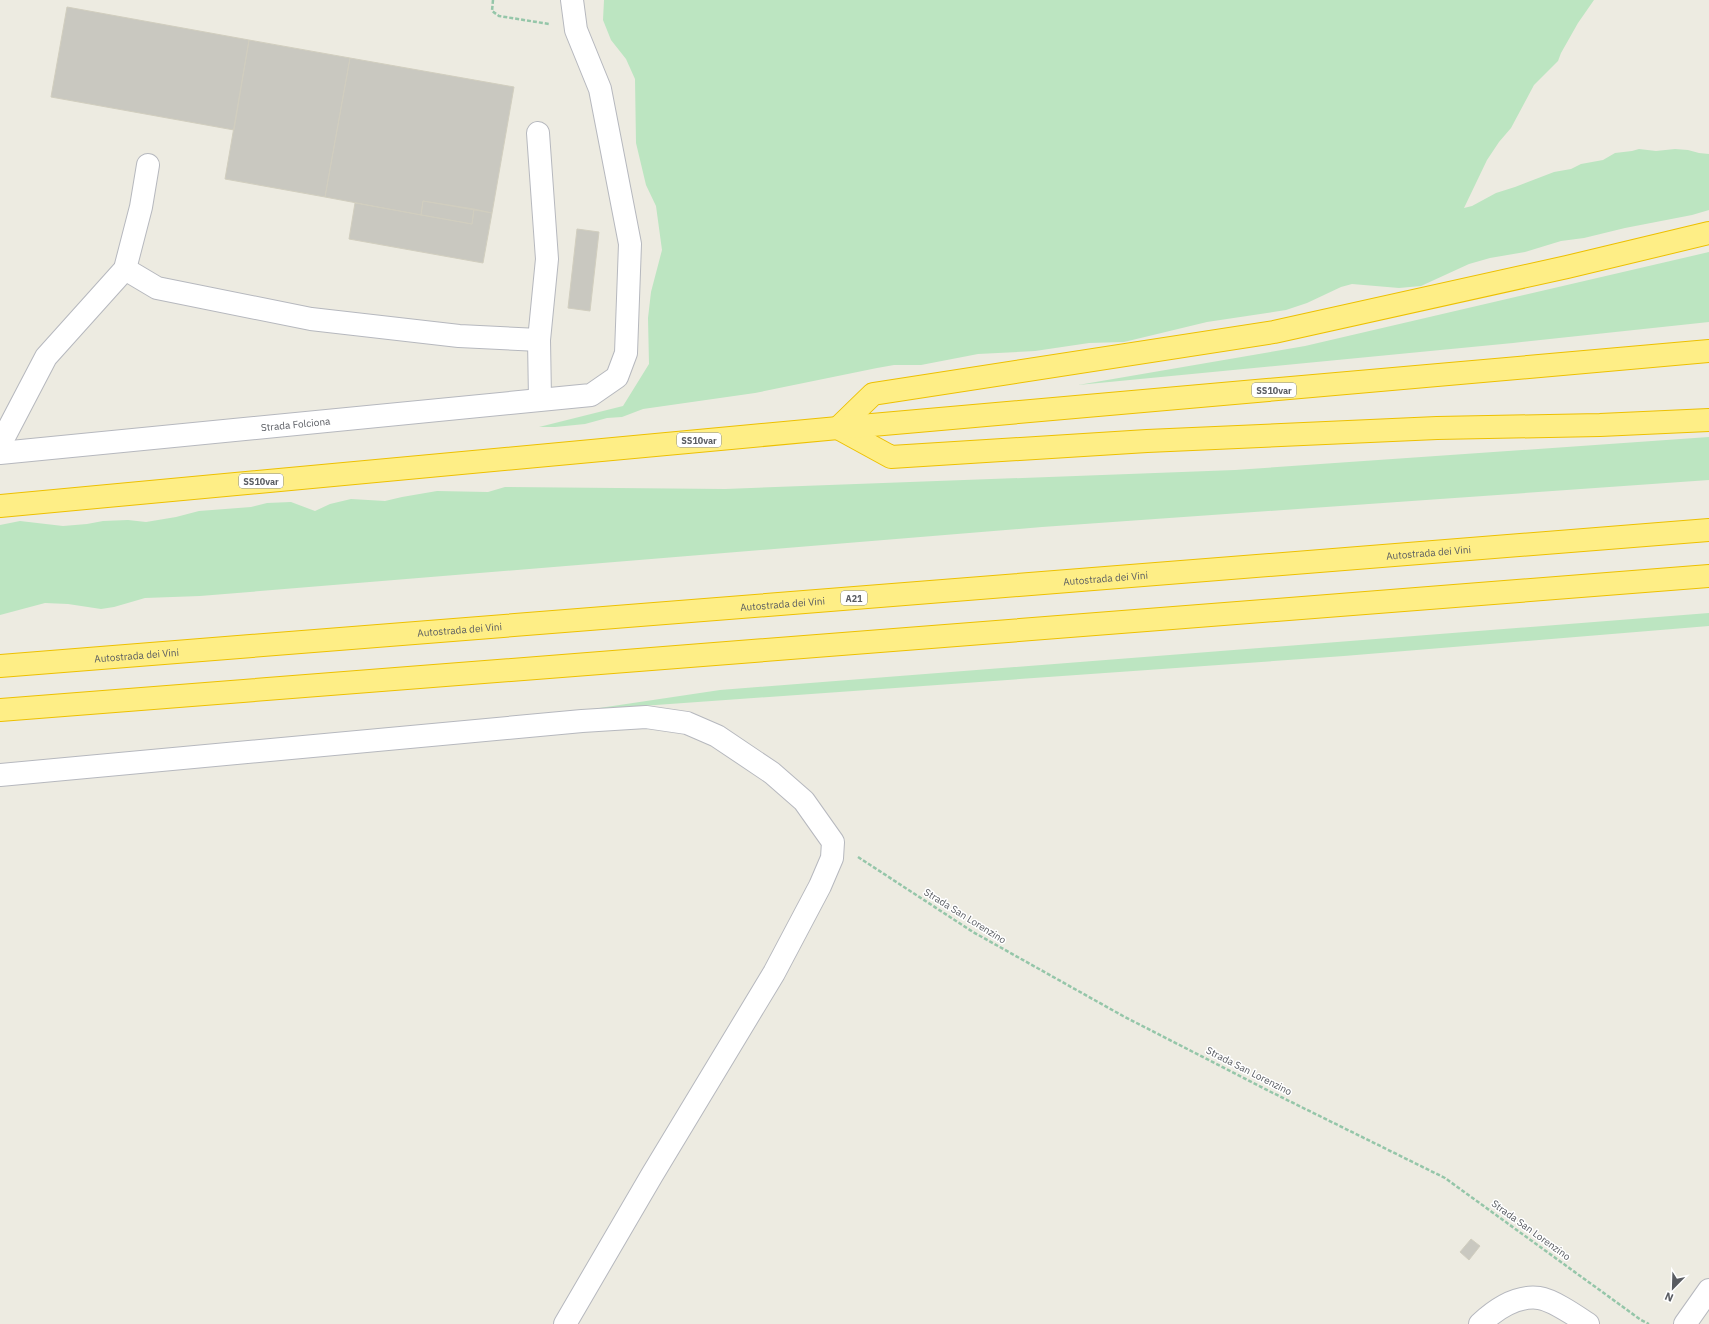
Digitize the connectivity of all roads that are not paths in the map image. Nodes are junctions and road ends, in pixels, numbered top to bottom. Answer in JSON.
{"nodes":[{"id":1,"x":572,"y":0,"type":"edge"},
{"id":2,"x":538,"y":133,"type":"dead end"},
{"id":3,"x":148,"y":165,"type":"dead end"},
{"id":4,"x":1709,"y":233,"type":"edge"},
{"id":5,"x":125,"y":269,"type":"junction"},
{"id":6,"x":540,"y":340,"type":"junction"},
{"id":7,"x":1709,"y":351,"type":"edge"},
{"id":8,"x":540,"y":400,"type":"junction"},
{"id":9,"x":1709,"y":420,"type":"edge"},
{"id":10,"x":838,"y":428,"type":"junction"},
{"id":11,"x":0,"y":445,"type":"edge"},
{"id":12,"x":0,"y":453,"type":"edge"},
{"id":13,"x":0,"y":506,"type":"edge"},
{"id":14,"x":1709,"y":530,"type":"edge"},
{"id":15,"x":1709,"y":576,"type":"edge"},
{"id":16,"x":0,"y":666,"type":"edge"},
{"id":17,"x":0,"y":710,"type":"edge"},
{"id":18,"x":0,"y":775,"type":"edge"},
{"id":19,"x":1709,"y":1290,"type":"edge"},
{"id":20,"x":565,"y":1324,"type":"edge"},
{"id":21,"x":1480,"y":1324,"type":"edge"},
{"id":22,"x":1588,"y":1324,"type":"edge"},
{"id":23,"x":1685,"y":1324,"type":"edge"}],
"edges":[{"from":1,"to":8,"type":"street","name":"Strada Folciona"},
{"from":2,"to":6,"type":"street"},
{"from":3,"to":5,"type":"street"},
{"from":4,"to":10,"type":"highway"},
{"from":5,"to":6,"type":"street"},
{"from":5,"to":11,"type":"street"},
{"from":6,"to":8,"type":"street"},
{"from":7,"to":10,"type":"highway","number":"SS10var"},
{"from":8,"to":12,"type":"street","name":"Strada Folciona"},
{"from":9,"to":10,"type":"highway"},
{"from":10,"to":13,"type":"highway","number":"SS10var"},
{"from":14,"to":16,"type":"highway","name":"Autostrada dei Vini","number":"A21"},
{"from":15,"to":17,"type":"highway"},
{"from":18,"to":20,"type":"street"},
{"from":19,"to":23,"type":"street"},
{"from":21,"to":22,"type":"street"}]}
